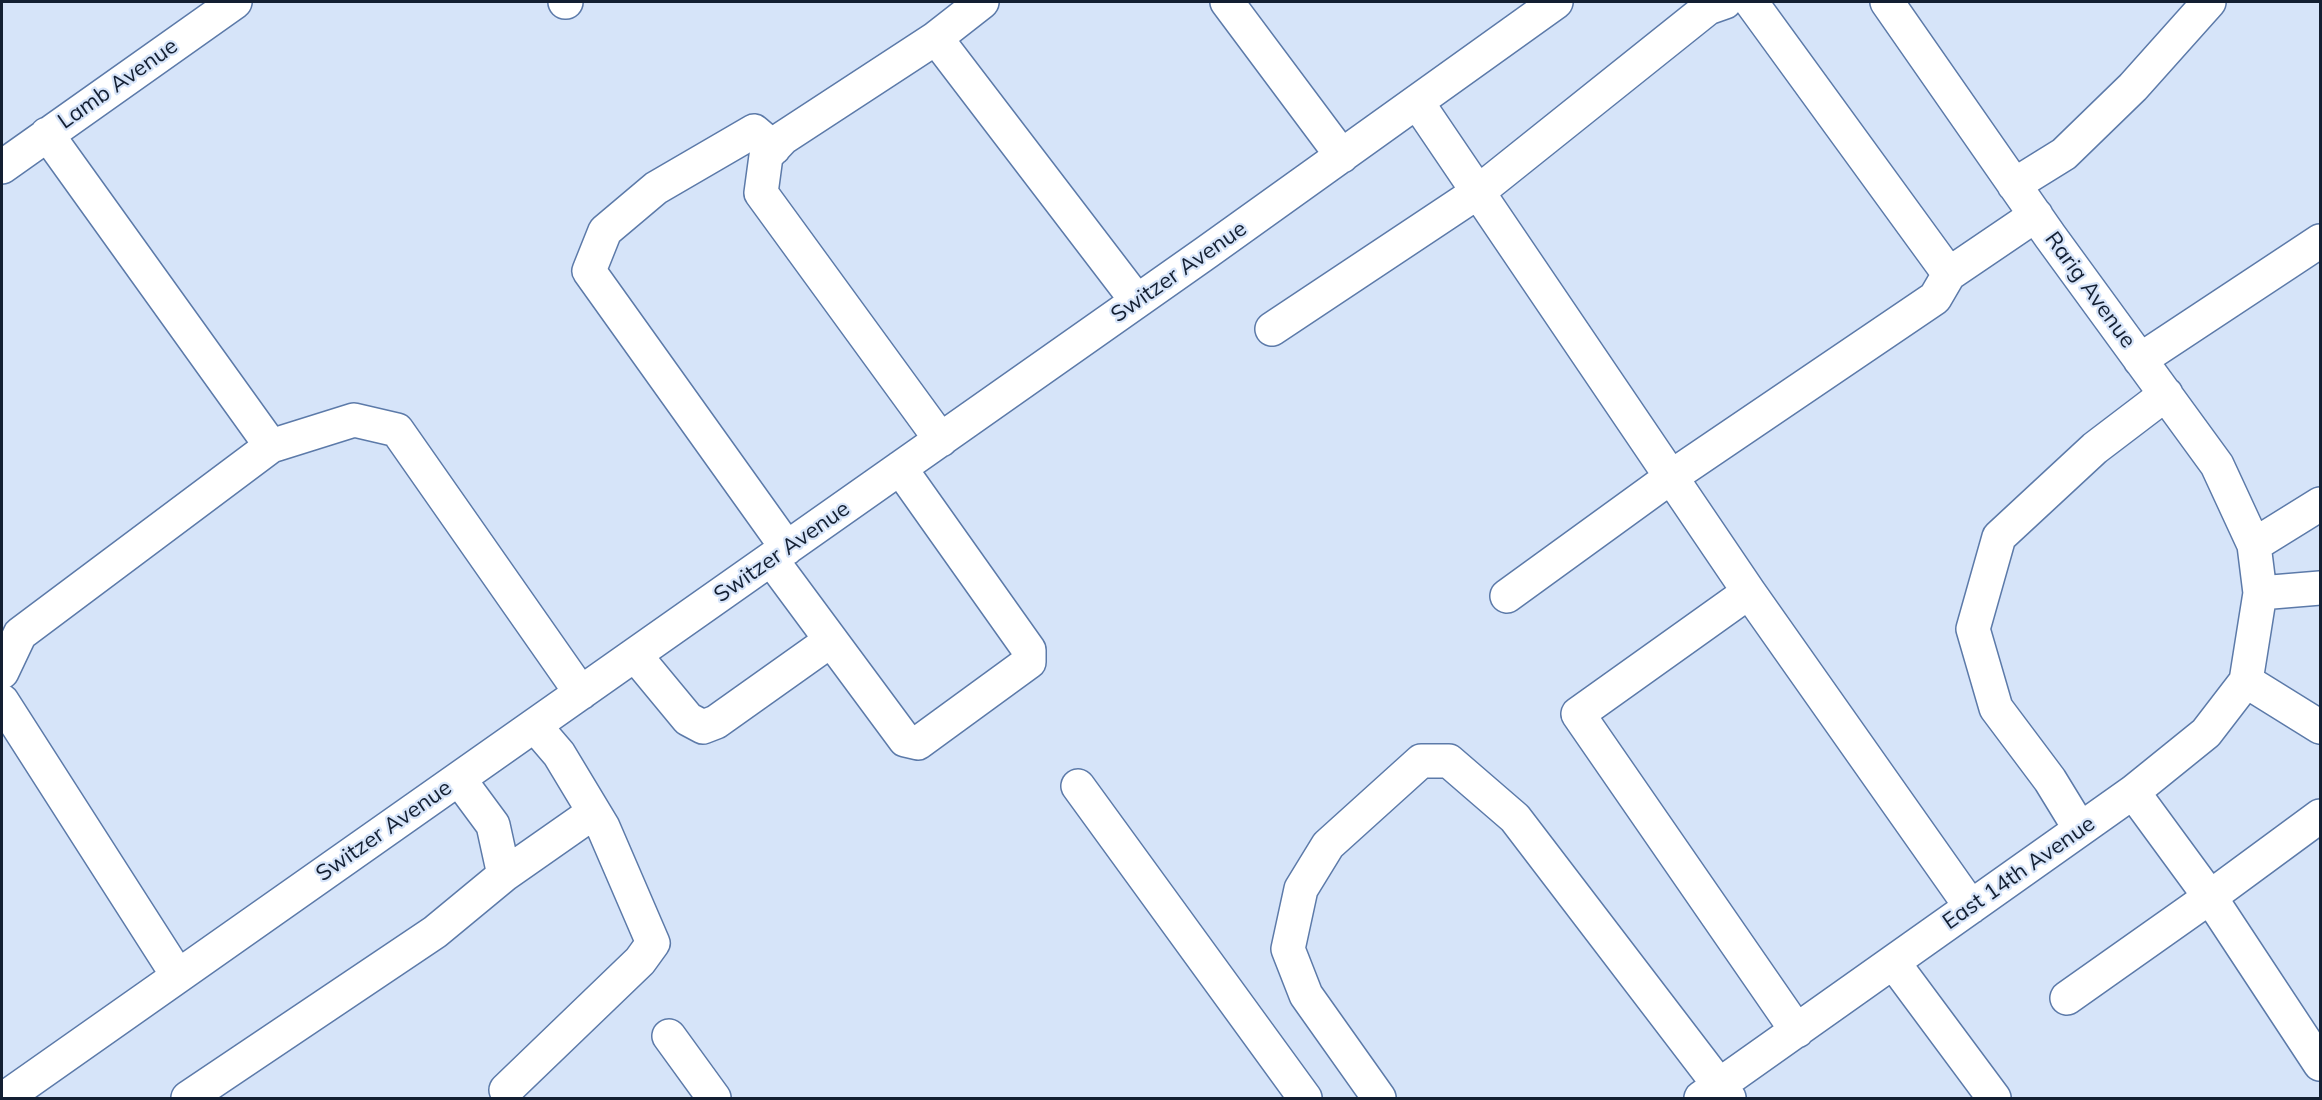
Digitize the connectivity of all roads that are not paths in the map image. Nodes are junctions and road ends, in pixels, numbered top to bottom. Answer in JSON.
{"nodes":[{"id":1,"x":235,"y":2,"type":"edge"},
{"id":2,"x":982,"y":2,"type":"edge"},
{"id":3,"x":1227,"y":2,"type":"edge"},
{"id":4,"x":1556,"y":2,"type":"edge"},
{"id":5,"x":1725,"y":2,"type":"edge"},
{"id":6,"x":1751,"y":2,"type":"edge"},
{"id":7,"x":1887,"y":2,"type":"edge"},
{"id":8,"x":2209,"y":2,"type":"edge"},
{"id":9,"x":936,"y":38,"type":"junction"},
{"id":10,"x":1417,"y":102,"type":"junction"},
{"id":11,"x":47,"y":134,"type":"junction"},
{"id":12,"x":774,"y":148,"type":"junction"},
{"id":13,"x":1342,"y":156,"type":"junction"},
{"id":14,"x":2,"y":167,"type":"edge"},
{"id":15,"x":2014,"y":185,"type":"junction"},
{"id":16,"x":1478,"y":192,"type":"junction"},
{"id":17,"x":2036,"y":215,"type":"junction"},
{"id":18,"x":2320,"y":241,"type":"edge"},
{"id":19,"x":1949,"y":273,"type":"junction"},
{"id":20,"x":1137,"y":301,"type":"junction"},
{"id":21,"x":1272,"y":329,"type":"dead end"},
{"id":22,"x":2140,"y":360,"type":"junction"},
{"id":23,"x":2166,"y":394,"type":"junction"},
{"id":24,"x":941,"y":440,"type":"junction"},
{"id":25,"x":271,"y":446,"type":"junction"},
{"id":26,"x":900,"y":468,"type":"junction"},
{"id":27,"x":1671,"y":477,"type":"junction"},
{"id":28,"x":2320,"y":504,"type":"edge"},
{"id":29,"x":2254,"y":545,"type":"junction"},
{"id":30,"x":779,"y":553,"type":"junction"},
{"id":31,"x":2320,"y":588,"type":"edge"},
{"id":32,"x":1749,"y":592,"type":"junction"},
{"id":33,"x":2260,"y":593,"type":"junction"},
{"id":34,"x":1507,"y":596,"type":"dead end"},
{"id":35,"x":830,"y":641,"type":"junction"},
{"id":36,"x":635,"y":655,"type":"junction"},
{"id":37,"x":2,"y":672,"type":"edge"},
{"id":38,"x":2246,"y":681,"type":"junction"},
{"id":39,"x":581,"y":693,"type":"junction"},
{"id":40,"x":2,"y":701,"type":"edge"},
{"id":41,"x":535,"y":726,"type":"junction"},
{"id":42,"x":2320,"y":727,"type":"edge"},
{"id":43,"x":459,"y":779,"type":"junction"},
{"id":44,"x":1078,"y":786,"type":"dead end"},
{"id":45,"x":2133,"y":792,"type":"junction"},
{"id":46,"x":594,"y":812,"type":"junction"},
{"id":47,"x":2320,"y":816,"type":"edge"},
{"id":48,"x":2080,"y":830,"type":"junction"},
{"id":49,"x":504,"y":875,"type":"junction"},
{"id":50,"x":2210,"y":897,"type":"junction"},
{"id":51,"x":1971,"y":907,"type":"junction"},
{"id":52,"x":1893,"y":962,"type":"junction"},
{"id":53,"x":178,"y":976,"type":"junction"},
{"id":54,"x":2067,"y":998,"type":"dead end"},
{"id":55,"x":1797,"y":1031,"type":"junction"},
{"id":56,"x":669,"y":1036,"type":"dead end"},
{"id":57,"x":2320,"y":1064,"type":"edge"},
{"id":58,"x":1717,"y":1094,"type":"edge"},
{"id":59,"x":503,"y":1096,"type":"edge"},
{"id":60,"x":5,"y":1098,"type":"edge"},
{"id":61,"x":188,"y":1098,"type":"edge"},
{"id":62,"x":714,"y":1098,"type":"edge"},
{"id":63,"x":1305,"y":1098,"type":"edge"},
{"id":64,"x":1379,"y":1098,"type":"edge"},
{"id":65,"x":1994,"y":1098,"type":"edge"}],
"edges":[{"from":1,"to":11,"type":"street","name":"Lamb Avenue"},
{"from":2,"to":9,"type":"street"},
{"from":3,"to":13,"type":"street"},
{"from":4,"to":10,"type":"street","name":"Switzer Avenue"},
{"from":5,"to":16,"type":"street"},
{"from":6,"to":19,"type":"street"},
{"from":7,"to":15,"type":"street","name":"Rarig Avenue"},
{"from":8,"to":15,"type":"street"},
{"from":9,"to":12,"type":"street"},
{"from":9,"to":20,"type":"street"},
{"from":10,"to":13,"type":"street","name":"Switzer Avenue"},
{"from":10,"to":16,"type":"street"},
{"from":11,"to":14,"type":"street","name":"Lamb Avenue"},
{"from":11,"to":25,"type":"street"},
{"from":12,"to":24,"type":"street"},
{"from":12,"to":30,"type":"street"},
{"from":13,"to":20,"type":"street","name":"Switzer Avenue"},
{"from":15,"to":17,"type":"street","name":"Rarig Avenue"},
{"from":16,"to":21,"type":"street"},
{"from":16,"to":27,"type":"street"},
{"from":17,"to":19,"type":"street"},
{"from":17,"to":22,"type":"street","name":"Rarig Avenue"},
{"from":18,"to":22,"type":"street"},
{"from":19,"to":27,"type":"street"},
{"from":20,"to":24,"type":"street","name":"Switzer Avenue"},
{"from":22,"to":23,"type":"street","name":"Rarig Avenue"},
{"from":23,"to":29,"type":"street","name":"Rarig Avenue"},
{"from":23,"to":48,"type":"street"},
{"from":24,"to":26,"type":"street","name":"Switzer Avenue"},
{"from":25,"to":37,"type":"street"},
{"from":25,"to":39,"type":"street"},
{"from":26,"to":30,"type":"street","name":"Switzer Avenue"},
{"from":26,"to":35,"type":"street"},
{"from":27,"to":32,"type":"street"},
{"from":27,"to":34,"type":"street"},
{"from":28,"to":29,"type":"street"},
{"from":29,"to":33,"type":"street","name":"Rarig Avenue"},
{"from":30,"to":35,"type":"street"},
{"from":30,"to":36,"type":"street","name":"Switzer Avenue"},
{"from":31,"to":33,"type":"street"},
{"from":32,"to":51,"type":"street"},
{"from":32,"to":55,"type":"street"},
{"from":33,"to":38,"type":"street","name":"East 14th Avenue"},
{"from":35,"to":36,"type":"street"},
{"from":36,"to":39,"type":"street","name":"Switzer Avenue"},
{"from":38,"to":42,"type":"street"},
{"from":38,"to":45,"type":"street","name":"East 14th Avenue"},
{"from":39,"to":41,"type":"street","name":"Switzer Avenue"},
{"from":40,"to":53,"type":"street"},
{"from":41,"to":43,"type":"street","name":"Switzer Avenue"},
{"from":41,"to":46,"type":"street"},
{"from":43,"to":49,"type":"street"},
{"from":43,"to":53,"type":"street","name":"Switzer Avenue"},
{"from":44,"to":63,"type":"street"},
{"from":45,"to":48,"type":"street","name":"East 14th Avenue"},
{"from":45,"to":50,"type":"street"},
{"from":46,"to":49,"type":"street"},
{"from":46,"to":59,"type":"street"},
{"from":47,"to":50,"type":"street"},
{"from":48,"to":51,"type":"street","name":"East 14th Avenue"},
{"from":49,"to":61,"type":"street"},
{"from":50,"to":54,"type":"street"},
{"from":50,"to":57,"type":"street"},
{"from":51,"to":52,"type":"street","name":"East 14th Avenue"},
{"from":52,"to":55,"type":"street","name":"East 14th Avenue"},
{"from":52,"to":65,"type":"street"},
{"from":53,"to":60,"type":"street","name":"Switzer Avenue"},
{"from":55,"to":58,"type":"street","name":"East 14th Avenue"},
{"from":56,"to":62,"type":"street"},
{"from":58,"to":64,"type":"street"}]}
